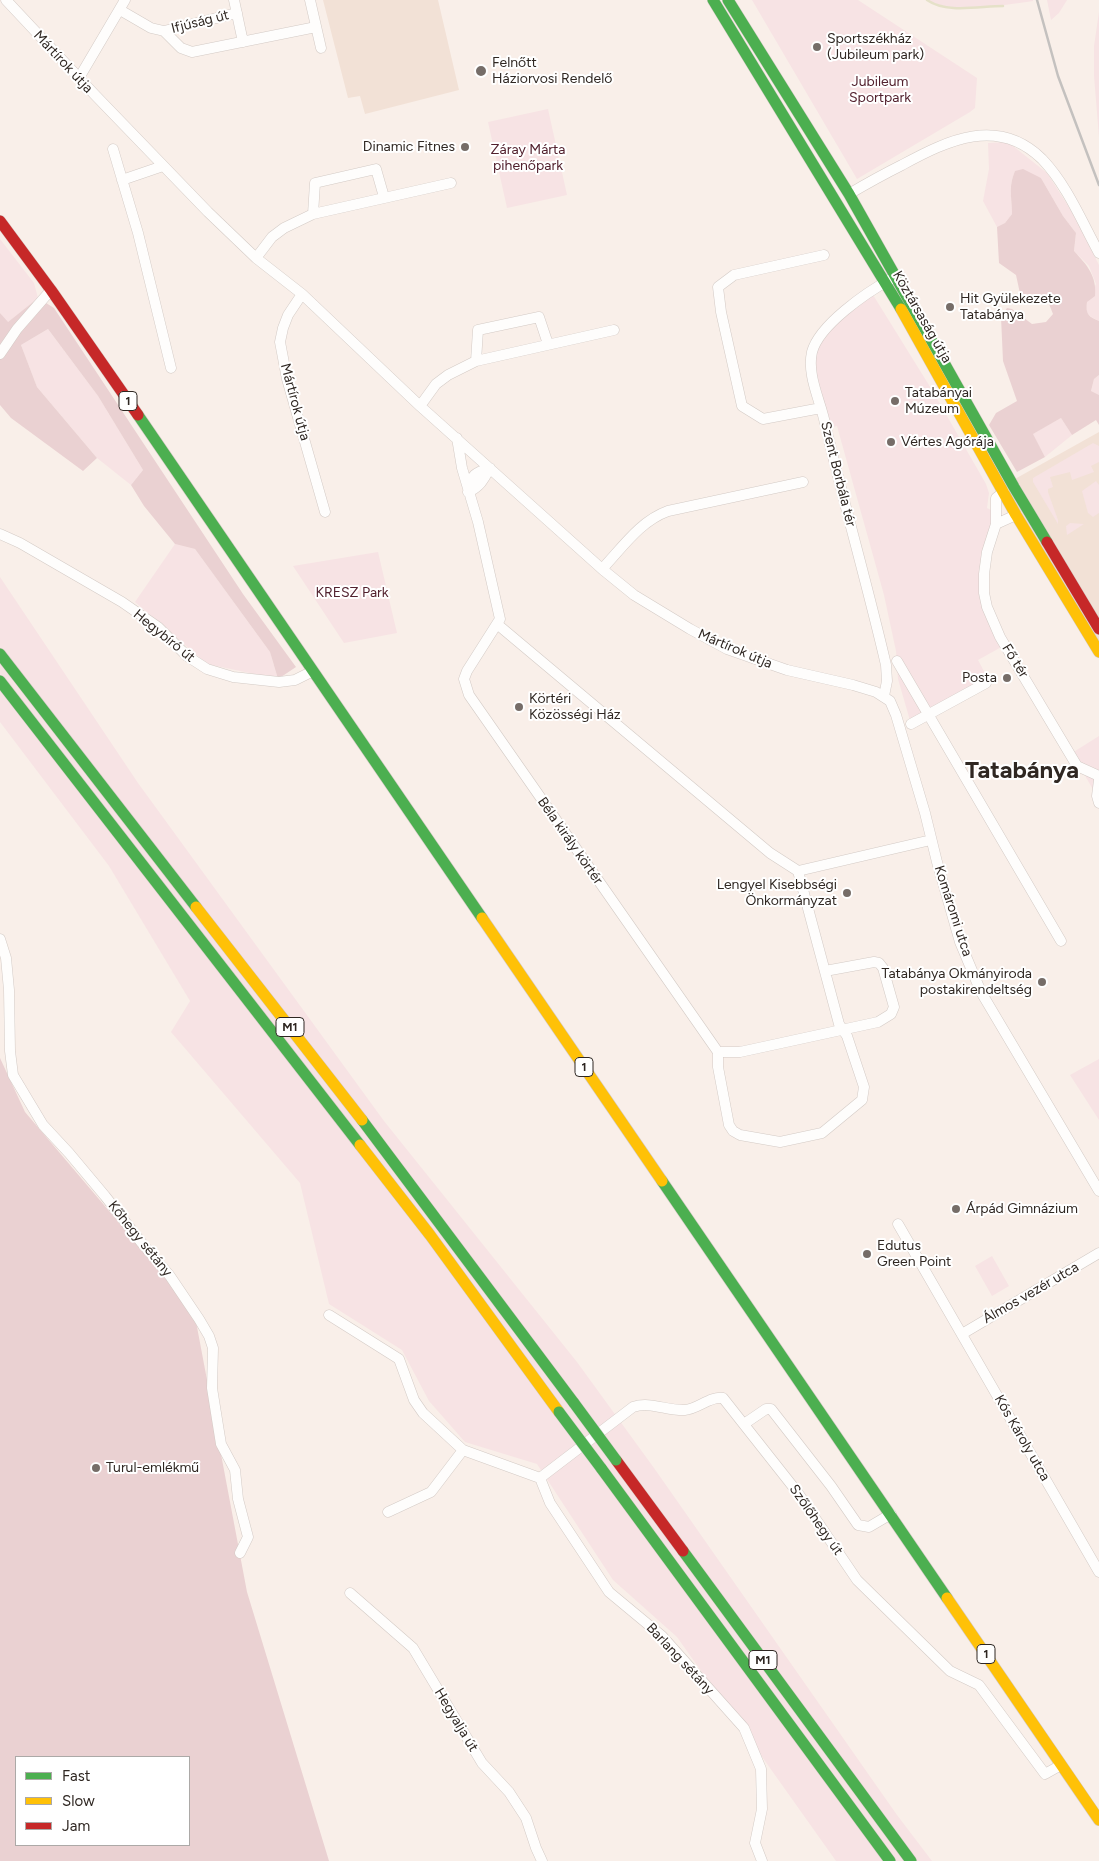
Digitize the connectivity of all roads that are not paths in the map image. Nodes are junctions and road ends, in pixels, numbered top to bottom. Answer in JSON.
{"nodes":[{"id":1,"x":6,"y":0,"type":"edge"},
{"id":2,"x":234,"y":0,"type":"edge"},
{"id":3,"x":310,"y":0,"type":"edge"},
{"id":4,"x":713,"y":0,"type":"edge"},
{"id":5,"x":728,"y":0,"type":"edge"},
{"id":6,"x":123,"y":5,"type":"edge"},
{"id":7,"x":237,"y":13,"type":"junction"},
{"id":8,"x":316,"y":27,"type":"junction"},
{"id":9,"x":164,"y":31,"type":"junction"},
{"id":10,"x":243,"y":42,"type":"junction"},
{"id":11,"x":321,"y":48,"type":"dead end"},
{"id":12,"x":79,"y":78,"type":"junction"},
{"id":13,"x":113,"y":149,"type":"dead end"},
{"id":14,"x":163,"y":166,"type":"junction"},
{"id":15,"x":122,"y":180,"type":"junction"},
{"id":16,"x":451,"y":183,"type":"dead end"},
{"id":17,"x":849,"y":194,"type":"junction"},
{"id":18,"x":384,"y":197,"type":"junction"},
{"id":19,"x":837,"y":201,"type":"junction"},
{"id":20,"x":312,"y":214,"type":"junction"},
{"id":21,"x":0,"y":221,"type":"edge"},
{"id":22,"x":1099,"y":253,"type":"edge"},
{"id":23,"x":824,"y":255,"type":"dead end"},
{"id":24,"x":256,"y":258,"type":"junction"},
{"id":25,"x":896,"y":276,"type":"junction"},
{"id":26,"x":885,"y":282,"type":"junction"},
{"id":27,"x":51,"y":290,"type":"junction"},
{"id":28,"x":302,"y":294,"type":"junction"},
{"id":29,"x":614,"y":330,"type":"dead end"},
{"id":30,"x":548,"y":344,"type":"junction"},
{"id":31,"x":0,"y":354,"type":"edge"},
{"id":32,"x":476,"y":361,"type":"junction"},
{"id":33,"x":172,"y":368,"type":"dead end"},
{"id":34,"x":420,"y":406,"type":"junction"},
{"id":35,"x":820,"y":408,"type":"junction"},
{"id":36,"x":457,"y":438,"type":"junction"},
{"id":37,"x":490,"y":468,"type":"junction"},
{"id":38,"x":803,"y":482,"type":"dead end"},
{"id":39,"x":468,"y":492,"type":"junction"},
{"id":40,"x":1004,"y":492,"type":"junction"},
{"id":41,"x":325,"y":512,"type":"dead end"},
{"id":42,"x":1016,"y":515,"type":"junction"},
{"id":43,"x":996,"y":524,"type":"junction"},
{"id":44,"x":0,"y":534,"type":"edge"},
{"id":45,"x":602,"y":569,"type":"junction"},
{"id":46,"x":497,"y":624,"type":"junction"},
{"id":47,"x":1099,"y":629,"type":"edge"},
{"id":48,"x":1099,"y":652,"type":"edge"},
{"id":49,"x":0,"y":654,"type":"edge"},
{"id":50,"x":897,"y":661,"type":"dead end"},
{"id":51,"x":313,"y":671,"type":"junction"},
{"id":52,"x":0,"y":682,"type":"edge"},
{"id":53,"x":986,"y":683,"type":"dead end"},
{"id":54,"x":884,"y":696,"type":"junction"},
{"id":55,"x":928,"y":715,"type":"junction"},
{"id":56,"x":912,"y":724,"type":"dead end"},
{"id":57,"x":1099,"y":776,"type":"edge"},
{"id":58,"x":1099,"y":780,"type":"edge"},
{"id":59,"x":1099,"y":803,"type":"edge"},
{"id":60,"x":931,"y":840,"type":"junction"},
{"id":61,"x":798,"y":871,"type":"junction"},
{"id":62,"x":0,"y":939,"type":"edge"},
{"id":63,"x":1061,"y":941,"type":"dead end"},
{"id":64,"x":825,"y":970,"type":"junction"},
{"id":65,"x":843,"y":1030,"type":"junction"},
{"id":66,"x":718,"y":1052,"type":"junction"},
{"id":67,"x":1099,"y":1191,"type":"edge"},
{"id":68,"x":898,"y":1224,"type":"dead end"},
{"id":69,"x":1099,"y":1253,"type":"edge"},
{"id":70,"x":329,"y":1316,"type":"dead end"},
{"id":71,"x":962,"y":1334,"type":"junction"},
{"id":72,"x":744,"y":1424,"type":"junction"},
{"id":73,"x":463,"y":1450,"type":"junction"},
{"id":74,"x":540,"y":1478,"type":"junction"},
{"id":75,"x":388,"y":1512,"type":"dead end"},
{"id":76,"x":891,"y":1514,"type":"junction"},
{"id":77,"x":240,"y":1553,"type":"dead end"},
{"id":78,"x":1099,"y":1572,"type":"edge"},
{"id":79,"x":350,"y":1593,"type":"dead end"},
{"id":80,"x":1060,"y":1765,"type":"junction"},
{"id":81,"x":1099,"y":1820,"type":"edge"},
{"id":82,"x":542,"y":1861,"type":"edge"},
{"id":83,"x":762,"y":1861,"type":"edge"},
{"id":84,"x":890,"y":1861,"type":"edge"},
{"id":85,"x":911,"y":1861,"type":"edge"}],
"edges":[{"from":1,"to":12,"type":"street","name":"Mártírok útja"},
{"from":2,"to":7,"type":"street","name":"Ifjúság út"},
{"from":3,"to":8,"type":"street"},
{"from":4,"to":19,"type":"main road","name":"Köztársaság útja"},
{"from":5,"to":17,"type":"main road","name":"Köztársaság útja"},
{"from":6,"to":9,"type":"street","name":"Ifjúság út"},
{"from":6,"to":12,"type":"street"},
{"from":7,"to":9,"type":"street","name":"Ifjúság út"},
{"from":7,"to":10,"type":"street","name":"Ifjúság út"},
{"from":8,"to":10,"type":"street","name":"Ifjúság út"},
{"from":8,"to":11,"type":"street"},
{"from":9,"to":10,"type":"street","name":"Ifjúság út"},
{"from":12,"to":14,"type":"street","name":"Mártírok útja"},
{"from":13,"to":15,"type":"street"},
{"from":14,"to":15,"type":"street"},
{"from":14,"to":24,"type":"street","name":"Mártírok útja"},
{"from":15,"to":33,"type":"street"},
{"from":16,"to":18,"type":"street"},
{"from":17,"to":19,"type":"main road"},
{"from":17,"to":22,"type":"street"},
{"from":17,"to":25,"type":"main road","name":"Köztársaság útja"},
{"from":18,"to":20,"type":"street"},
{"from":18,"to":20,"type":"street"},
{"from":19,"to":26,"type":"main road","name":"Köztársaság útja"},
{"from":20,"to":24,"type":"street"},
{"from":21,"to":27,"type":"main road","number":"1"},
{"from":23,"to":35,"type":"street"},
{"from":24,"to":28,"type":"street","name":"Mártírok útja"},
{"from":25,"to":26,"type":"street","name":"Szent Borbála tér"},
{"from":25,"to":47,"type":"main road","name":"Köztársaság útja"},
{"from":26,"to":35,"type":"street","name":"Szent Borbála tér"},
{"from":26,"to":40,"type":"main road","name":"Köztársaság útja"},
{"from":27,"to":31,"type":"street"},
{"from":27,"to":51,"type":"main road","number":"1"},
{"from":28,"to":34,"type":"street","name":"Mártírok útja"},
{"from":28,"to":41,"type":"street","name":"Mártírok útja"},
{"from":29,"to":30,"type":"street"},
{"from":30,"to":32,"type":"street"},
{"from":30,"to":32,"type":"street"},
{"from":32,"to":34,"type":"street"},
{"from":34,"to":36,"type":"street","name":"Mártírok útja"},
{"from":35,"to":54,"type":"street","name":"Szent Borbála tér"},
{"from":36,"to":37,"type":"street","name":"Mártírok útja"},
{"from":36,"to":39,"type":"street"},
{"from":37,"to":39,"type":"street"},
{"from":37,"to":45,"type":"street","name":"Mártírok útja"},
{"from":38,"to":45,"type":"street"},
{"from":39,"to":46,"type":"street"},
{"from":40,"to":42,"type":"main road","name":"Köztársaság útja"},
{"from":40,"to":43,"type":"street","name":"Fő tér"},
{"from":42,"to":43,"type":"street"},
{"from":42,"to":48,"type":"main road","name":"Köztársaság útja"},
{"from":43,"to":57,"type":"street","name":"Fő tér"},
{"from":44,"to":51,"type":"street","name":"Hegybíró út"},
{"from":45,"to":54,"type":"street","name":"Mártírok útja"},
{"from":46,"to":61,"type":"street"},
{"from":46,"to":66,"type":"street","name":"Béla király körtér"},
{"from":49,"to":85,"type":"main road","number":"M1","bridge":true},
{"from":50,"to":55,"type":"street"},
{"from":51,"to":76,"type":"main road","number":"1"},
{"from":52,"to":84,"type":"main road","number":"M1","bridge":true},
{"from":53,"to":55,"type":"street"},
{"from":54,"to":60,"type":"street","name":"Komáromi utca"},
{"from":55,"to":56,"type":"street"},
{"from":55,"to":63,"type":"street"},
{"from":58,"to":59,"type":"street"},
{"from":60,"to":61,"type":"street"},
{"from":60,"to":67,"type":"street","name":"Komáromi utca"},
{"from":61,"to":64,"type":"street"},
{"from":62,"to":77,"type":"street","name":"Kőhegy sétány"},
{"from":64,"to":65,"type":"street"},
{"from":64,"to":65,"type":"street"},
{"from":65,"to":66,"type":"street"},
{"from":65,"to":66,"type":"street"},
{"from":68,"to":71,"type":"street","name":"Kós Károly utca"},
{"from":69,"to":71,"type":"street","name":"Álmos vezér utca"},
{"from":70,"to":73,"type":"street"},
{"from":71,"to":78,"type":"street","name":"Kós Károly utca"},
{"from":72,"to":74,"type":"street","name":"Szőlőhegy út"},
{"from":72,"to":76,"type":"street"},
{"from":72,"to":80,"type":"street","name":"Szőlőhegy út"},
{"from":73,"to":74,"type":"street"},
{"from":73,"to":75,"type":"street"},
{"from":74,"to":83,"type":"street","name":"Barlang sétány"},
{"from":76,"to":80,"type":"main road","number":"1"},
{"from":79,"to":82,"type":"street","name":"Hegyalja út"},
{"from":80,"to":81,"type":"main road","number":"1"}]}
